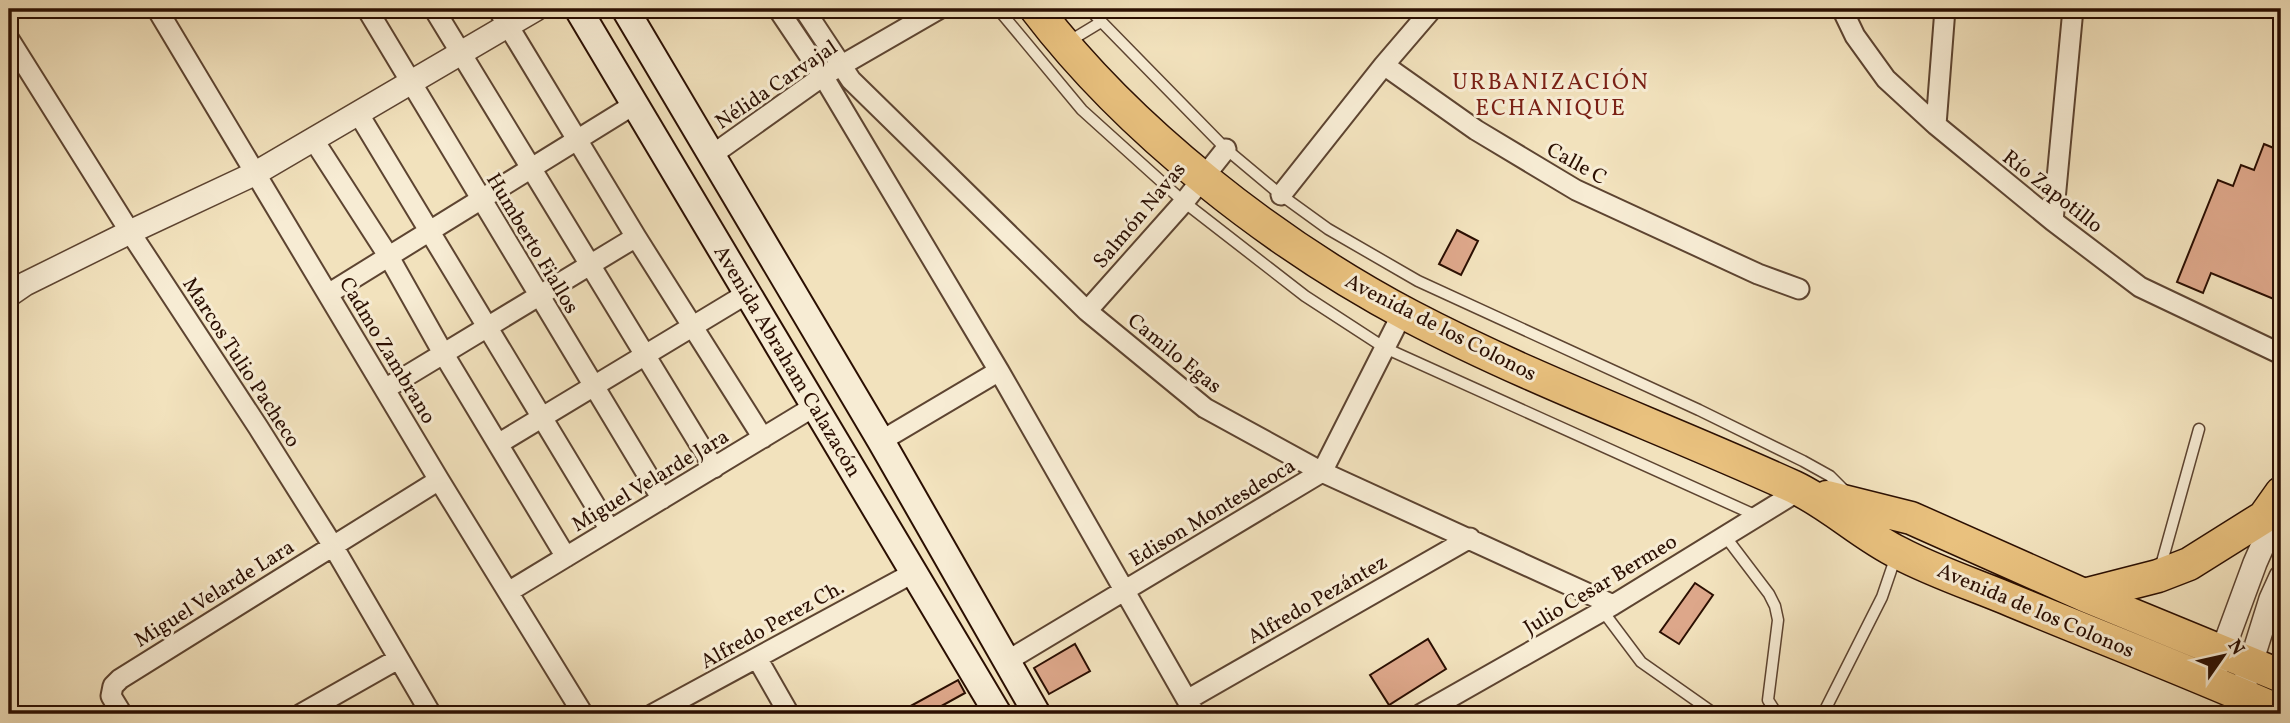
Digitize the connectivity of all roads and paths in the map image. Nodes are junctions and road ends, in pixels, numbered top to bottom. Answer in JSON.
{"nodes":[{"id":1,"x":156,"y":9,"type":"edge"},
{"id":2,"x":367,"y":9,"type":"edge"},
{"id":3,"x":434,"y":9,"type":"edge"},
{"id":4,"x":536,"y":9,"type":"edge"},
{"id":5,"x":578,"y":9,"type":"edge"},
{"id":6,"x":625,"y":9,"type":"edge"},
{"id":7,"x":778,"y":9,"type":"edge"},
{"id":8,"x":804,"y":9,"type":"edge"},
{"id":9,"x":939,"y":9,"type":"edge"},
{"id":10,"x":998,"y":9,"type":"edge"},
{"id":11,"x":1036,"y":9,"type":"edge"},
{"id":12,"x":1089,"y":9,"type":"edge"},
{"id":13,"x":1432,"y":9,"type":"edge"},
{"id":14,"x":1842,"y":9,"type":"edge"},
{"id":15,"x":1945,"y":9,"type":"edge"},
{"id":16,"x":2073,"y":9,"type":"edge"},
{"id":17,"x":503,"y":17,"type":"edge"},
{"id":18,"x":1101,"y":22,"type":"junction"},
{"id":19,"x":9,"y":39,"type":"edge"},
{"id":20,"x":1065,"y":44,"type":"junction"},
{"id":21,"x":462,"y":52,"type":"junction"},
{"id":22,"x":1384,"y":65,"type":"junction"},
{"id":23,"x":841,"y":66,"type":"junction"},
{"id":24,"x":822,"y":76,"type":"junction"},
{"id":25,"x":410,"y":83,"type":"junction"},
{"id":26,"x":635,"y":104,"type":"junction"},
{"id":27,"x":358,"y":113,"type":"junction"},
{"id":28,"x":1936,"y":125,"type":"junction"},
{"id":29,"x":313,"y":139,"type":"junction"},
{"id":30,"x":577,"y":140,"type":"junction"},
{"id":31,"x":1226,"y":149,"type":"junction"},
{"id":32,"x":712,"y":155,"type":"junction"},
{"id":33,"x":532,"y":168,"type":"junction"},
{"id":34,"x":256,"y":173,"type":"junction"},
{"id":35,"x":1202,"y":176,"type":"junction"},
{"id":36,"x":1281,"y":195,"type":"junction"},
{"id":37,"x":480,"y":200,"type":"junction"},
{"id":38,"x":1184,"y":202,"type":"junction"},
{"id":39,"x":2053,"y":221,"type":"junction"},
{"id":40,"x":429,"y":231,"type":"junction"},
{"id":41,"x":130,"y":232,"type":"junction"},
{"id":42,"x":636,"y":237,"type":"junction"},
{"id":43,"x":389,"y":257,"type":"junction"},
{"id":44,"x":590,"y":264,"type":"junction"},
{"id":45,"x":1799,"y":289,"type":"dead end"},
{"id":46,"x":748,"y":293,"type":"junction"},
{"id":47,"x":328,"y":294,"type":"junction"},
{"id":48,"x":9,"y":295,"type":"edge"},
{"id":49,"x":539,"y":295,"type":"junction"},
{"id":50,"x":1087,"y":311,"type":"junction"},
{"id":51,"x":1403,"y":312,"type":"junction"},
{"id":52,"x":693,"y":326,"type":"junction"},
{"id":53,"x":487,"y":327,"type":"junction"},
{"id":54,"x":1385,"y":348,"type":"junction"},
{"id":55,"x":443,"y":353,"type":"junction"},
{"id":56,"x":2281,"y":354,"type":"edge"},
{"id":57,"x":645,"y":355,"type":"junction"},
{"id":58,"x":999,"y":371,"type":"junction"},
{"id":59,"x":594,"y":386,"type":"junction"},
{"id":60,"x":384,"y":388,"type":"junction"},
{"id":61,"x":815,"y":406,"type":"junction"},
{"id":62,"x":542,"y":418,"type":"junction"},
{"id":63,"x":2199,"y":429,"type":"dead end"},
{"id":64,"x":763,"y":438,"type":"junction"},
{"id":65,"x":881,"y":441,"type":"junction"},
{"id":66,"x":498,"y":444,"type":"junction"},
{"id":67,"x":714,"y":468,"type":"junction"},
{"id":68,"x":1322,"y":472,"type":"junction"},
{"id":69,"x":439,"y":480,"type":"junction"},
{"id":70,"x":1800,"y":490,"type":"junction"},
{"id":71,"x":2281,"y":493,"type":"edge"},
{"id":72,"x":662,"y":499,"type":"junction"},
{"id":73,"x":2281,"y":503,"type":"edge"},
{"id":74,"x":1859,"y":505,"type":"junction"},
{"id":75,"x":1757,"y":516,"type":"junction"},
{"id":76,"x":610,"y":530,"type":"junction"},
{"id":77,"x":1726,"y":536,"type":"junction"},
{"id":78,"x":1470,"y":538,"type":"junction"},
{"id":79,"x":333,"y":546,"type":"junction"},
{"id":80,"x":1898,"y":553,"type":"junction"},
{"id":81,"x":566,"y":557,"type":"junction"},
{"id":82,"x":913,"y":573,"type":"junction"},
{"id":83,"x":2158,"y":576,"type":"junction"},
{"id":84,"x":2281,"y":577,"type":"edge"},
{"id":85,"x":1125,"y":590,"type":"junction"},
{"id":86,"x":508,"y":592,"type":"junction"},
{"id":87,"x":2084,"y":595,"type":"junction"},
{"id":88,"x":1608,"y":608,"type":"junction"},
{"id":89,"x":2222,"y":651,"type":"junction"},
{"id":90,"x":757,"y":658,"type":"junction"},
{"id":91,"x":398,"y":659,"type":"junction"},
{"id":92,"x":1007,"y":661,"type":"junction"},
{"id":93,"x":2252,"y":662,"type":"junction"},
{"id":94,"x":2281,"y":676,"type":"edge"},
{"id":95,"x":2212,"y":683,"type":"junction"},
{"id":96,"x":2239,"y":705,"type":"edge"},
{"id":97,"x":1191,"y":707,"type":"edge"},
{"id":98,"x":2281,"y":712,"type":"edge"},
{"id":99,"x":122,"y":714,"type":"edge"},
{"id":100,"x":301,"y":714,"type":"edge"},
{"id":101,"x":431,"y":714,"type":"edge"},
{"id":102,"x":583,"y":714,"type":"edge"},
{"id":103,"x":653,"y":714,"type":"edge"},
{"id":104,"x":789,"y":714,"type":"edge"},
{"id":105,"x":998,"y":714,"type":"edge"},
{"id":106,"x":1037,"y":714,"type":"edge"},
{"id":107,"x":1422,"y":714,"type":"edge"},
{"id":108,"x":1715,"y":714,"type":"edge"},
{"id":109,"x":1777,"y":714,"type":"edge"},
{"id":110,"x":1823,"y":714,"type":"edge"}],
"edges":[{"from":1,"to":34,"type":"street","name":"Cadmo Zambrano"},
{"from":2,"to":25,"type":"street","name":"Humberto Fiallos"},
{"from":3,"to":21,"type":"street"},
{"from":4,"to":17,"type":"street"},
{"from":5,"to":26,"type":"main road","name":"Avenida Abraham Calazacón"},
{"from":6,"to":32,"type":"main road","name":"Avenida Abraham Calazacón"},
{"from":7,"to":24,"type":"street"},
{"from":8,"to":23,"type":"street","name":"Camilo Egas"},
{"from":9,"to":23,"type":"street","name":"Nélida Carvajal"},
{"from":10,"to":38,"type":"lane"},
{"from":11,"to":20,"type":"highway","name":"Avenida de los Colonos"},
{"from":12,"to":18,"type":"lane"},
{"from":13,"to":22,"type":"street"},
{"from":14,"to":28,"type":"street","name":"Río Zapotillo"},
{"from":15,"to":28,"type":"street"},
{"from":16,"to":39,"type":"street"},
{"from":17,"to":21,"type":"street"},
{"from":17,"to":30,"type":"street"},
{"from":18,"to":20,"type":"lane"},
{"from":18,"to":31,"type":"lane"},
{"from":19,"to":41,"type":"street","name":"Marcos Tulio Pacheco"},
{"from":20,"to":35,"type":"highway","name":"Avenida de los Colonos"},
{"from":21,"to":25,"type":"street"},
{"from":21,"to":33,"type":"street"},
{"from":22,"to":36,"type":"street"},
{"from":22,"to":45,"type":"street","name":"Calle C"},
{"from":23,"to":24,"type":"street","name":"Nélida Carvajal"},
{"from":23,"to":50,"type":"street","name":"Camilo Egas"},
{"from":24,"to":32,"type":"street","name":"Nélida Carvajal"},
{"from":24,"to":58,"type":"street"},
{"from":25,"to":27,"type":"street"},
{"from":25,"to":37,"type":"street","name":"Humberto Fiallos"},
{"from":26,"to":30,"type":"street"},
{"from":26,"to":46,"type":"main road","name":"Avenida Abraham Calazacón"},
{"from":27,"to":29,"type":"street"},
{"from":27,"to":40,"type":"street"},
{"from":28,"to":39,"type":"street","name":"Río Zapotillo"},
{"from":29,"to":34,"type":"street"},
{"from":29,"to":43,"type":"street"},
{"from":30,"to":33,"type":"street"},
{"from":30,"to":42,"type":"street"},
{"from":31,"to":35,"type":"street","name":"Salmón Navas"},
{"from":31,"to":36,"type":"lane"},
{"from":32,"to":65,"type":"main road","name":"Avenida Abraham Calazacón"},
{"from":33,"to":37,"type":"street"},
{"from":33,"to":44,"type":"street"},
{"from":34,"to":41,"type":"street"},
{"from":34,"to":47,"type":"street","name":"Cadmo Zambrano"},
{"from":35,"to":38,"type":"street","name":"Salmón Navas"},
{"from":35,"to":51,"type":"highway","name":"Avenida de los Colonos"},
{"from":36,"to":74,"type":"lane"},
{"from":37,"to":40,"type":"street"},
{"from":37,"to":49,"type":"street","name":"Humberto Fiallos"},
{"from":38,"to":50,"type":"street","name":"Salmón Navas"},
{"from":38,"to":54,"type":"lane"},
{"from":39,"to":56,"type":"street","name":"Río Zapotillo"},
{"from":40,"to":43,"type":"street"},
{"from":40,"to":53,"type":"street"},
{"from":41,"to":48,"type":"street"},
{"from":41,"to":79,"type":"street","name":"Marcos Tulio Pacheco"},
{"from":42,"to":44,"type":"street"},
{"from":42,"to":52,"type":"street"},
{"from":43,"to":47,"type":"street"},
{"from":43,"to":55,"type":"street"},
{"from":44,"to":49,"type":"street"},
{"from":44,"to":57,"type":"street"},
{"from":46,"to":52,"type":"street"},
{"from":46,"to":61,"type":"main road","name":"Avenida Abraham Calazacón"},
{"from":47,"to":60,"type":"street","name":"Cadmo Zambrano"},
{"from":49,"to":53,"type":"street"},
{"from":49,"to":59,"type":"street","name":"Humberto Fiallos"},
{"from":50,"to":68,"type":"street","name":"Camilo Egas"},
{"from":51,"to":54,"type":"street","name":"Edison Montesdeoca"},
{"from":51,"to":70,"type":"highway","name":"Avenida de los Colonos"},
{"from":52,"to":57,"type":"street"},
{"from":52,"to":64,"type":"street"},
{"from":53,"to":55,"type":"street"},
{"from":53,"to":62,"type":"street"},
{"from":54,"to":68,"type":"street","name":"Edison Montesdeoca"},
{"from":54,"to":75,"type":"lane"},
{"from":55,"to":60,"type":"street"},
{"from":55,"to":66,"type":"street"},
{"from":57,"to":59,"type":"street"},
{"from":57,"to":67,"type":"street"},
{"from":58,"to":65,"type":"street"},
{"from":58,"to":85,"type":"street"},
{"from":59,"to":62,"type":"street"},
{"from":59,"to":72,"type":"street","name":"Humberto Fiallos"},
{"from":60,"to":69,"type":"street","name":"Cadmo Zambrano"},
{"from":61,"to":64,"type":"street","name":"Miguel Velarde Jara"},
{"from":61,"to":82,"type":"main road","name":"Avenida Abraham Calazacón"},
{"from":62,"to":66,"type":"street"},
{"from":62,"to":76,"type":"street"},
{"from":63,"to":83,"type":"lane"},
{"from":64,"to":67,"type":"street","name":"Miguel Velarde Jara"},
{"from":65,"to":92,"type":"main road","name":"Avenida Abraham Calazacón"},
{"from":66,"to":81,"type":"street"},
{"from":67,"to":72,"type":"street","name":"Miguel Velarde Jara"},
{"from":68,"to":78,"type":"street","name":"Camilo Egas"},
{"from":68,"to":85,"type":"street","name":"Edison Montesdeoca"},
{"from":69,"to":79,"type":"street","name":"Miguel Velarde Lara"},
{"from":69,"to":86,"type":"street","name":"Cadmo Zambrano"},
{"from":70,"to":74,"type":"highway","name":"Avenida de los Colonos"},
{"from":70,"to":75,"type":"street","name":"Julio Cesar Bermeo"},
{"from":70,"to":80,"type":"highway","name":"Avenida de los Colonos"},
{"from":71,"to":83,"type":"highway"},
{"from":72,"to":76,"type":"street","name":"Miguel Velarde Jara"},
{"from":73,"to":89,"type":"street"},
{"from":74,"to":87,"type":"highway","name":"Avenida de los Colonos"},
{"from":75,"to":77,"type":"street","name":"Julio Cesar Bermeo"},
{"from":76,"to":81,"type":"street","name":"Miguel Velarde Jara"},
{"from":77,"to":88,"type":"street","name":"Julio Cesar Bermeo"},
{"from":77,"to":109,"type":"lane"},
{"from":78,"to":88,"type":"street","name":"Camilo Egas"},
{"from":78,"to":97,"type":"street","name":"Alfredo Pezántez"},
{"from":79,"to":91,"type":"street","name":"Marcos Tulio Pacheco"},
{"from":79,"to":99,"type":"street","name":"Miguel Velarde Lara"},
{"from":80,"to":95,"type":"highway","name":"Avenida de los Colonos"},
{"from":80,"to":110,"type":"lane"},
{"from":81,"to":86,"type":"street","name":"Miguel Velarde Jara"},
{"from":82,"to":90,"type":"street","name":"Alfredo Perez Ch."},
{"from":82,"to":105,"type":"main road","name":"Avenida Abraham Calazacón"},
{"from":83,"to":87,"type":"highway"},
{"from":84,"to":93,"type":"street"},
{"from":85,"to":92,"type":"street","name":"Edison Montesdeoca"},
{"from":85,"to":97,"type":"street"},
{"from":86,"to":102,"type":"street","name":"Cadmo Zambrano"},
{"from":87,"to":89,"type":"highway","name":"Avenida de los Colonos"},
{"from":88,"to":107,"type":"street","name":"Julio Cesar Bermeo"},
{"from":88,"to":108,"type":"lane"},
{"from":89,"to":93,"type":"highway","name":"Avenida de los Colonos"},
{"from":89,"to":95,"type":"street"},
{"from":90,"to":103,"type":"street","name":"Alfredo Perez Ch."},
{"from":90,"to":104,"type":"street"},
{"from":91,"to":100,"type":"street"},
{"from":91,"to":101,"type":"street","name":"Marcos Tulio Pacheco"},
{"from":92,"to":106,"type":"main road","name":"Avenida Abraham Calazacón"},
{"from":93,"to":94,"type":"highway","name":"Avenida de los Colonos"},
{"from":93,"to":96,"type":"street"},
{"from":95,"to":96,"type":"highway","name":"Avenida de los Colonos"},
{"from":96,"to":98,"type":"highway","name":"Avenida de los Colonos"}]}
